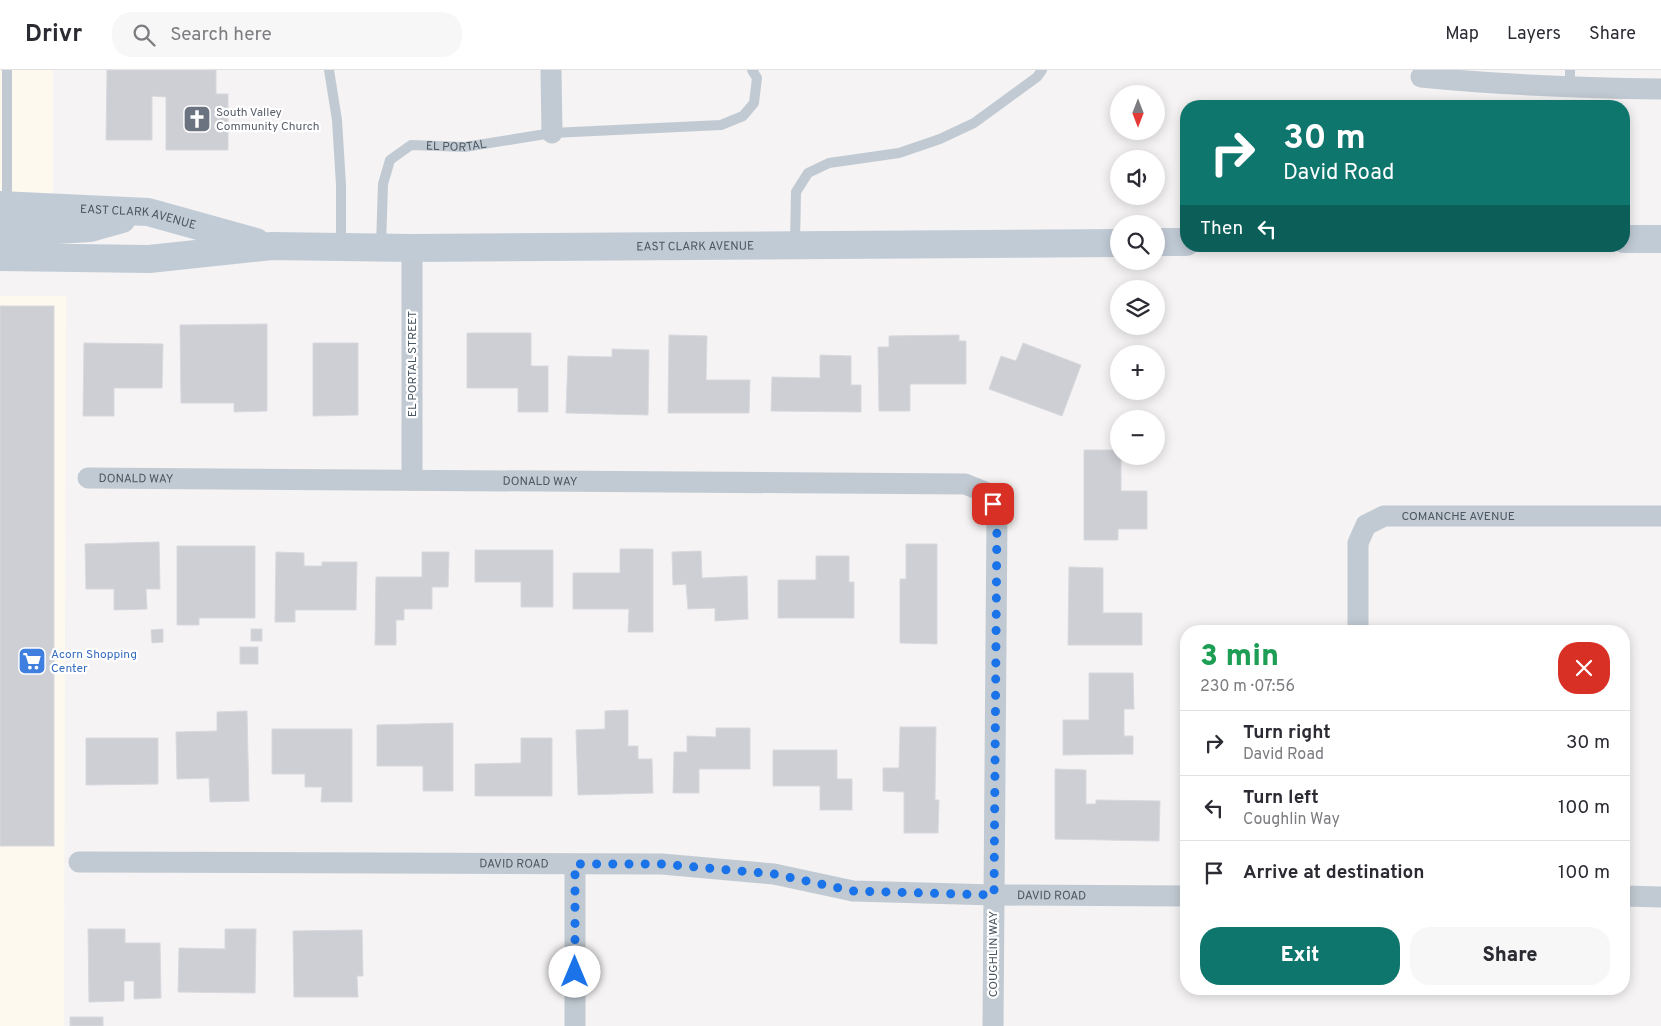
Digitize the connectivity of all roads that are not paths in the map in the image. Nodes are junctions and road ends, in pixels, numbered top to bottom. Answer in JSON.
{"nodes":[{"id":1,"x":8,"y":70,"type":"edge"},
{"id":2,"x":329,"y":70,"type":"edge"},
{"id":3,"x":551,"y":70,"type":"edge"},
{"id":4,"x":752,"y":70,"type":"edge"},
{"id":5,"x":1042,"y":70,"type":"edge"},
{"id":6,"x":1421,"y":74,"type":"edge"},
{"id":7,"x":1570,"y":78,"type":"edge"},
{"id":8,"x":1661,"y":88,"type":"edge"},
{"id":9,"x":552,"y":133,"type":"junction"},
{"id":10,"x":2,"y":213,"type":"edge"},
{"id":11,"x":1630,"y":238,"type":"edge"},
{"id":12,"x":1661,"y":239,"type":"edge"},
{"id":13,"x":1165,"y":242,"type":"edge"},
{"id":14,"x":1180,"y":242,"type":"edge"},
{"id":15,"x":1110,"y":243,"type":"edge"},
{"id":16,"x":272,"y":246,"type":"junction"},
{"id":17,"x":795,"y":246,"type":"junction"},
{"id":18,"x":341,"y":247,"type":"junction"},
{"id":19,"x":381,"y":248,"type":"junction"},
{"id":20,"x":412,"y":248,"type":"junction"},
{"id":21,"x":0,"y":257,"type":"edge"},
{"id":22,"x":88,"y":478,"type":"dead end"},
{"id":23,"x":412,"y":480,"type":"junction"},
{"id":24,"x":990,"y":494,"type":"joint"},
{"id":25,"x":1661,"y":516,"type":"edge"},
{"id":26,"x":1358,"y":625,"type":"edge"},
{"id":27,"x":79,"y":862,"type":"dead end"},
{"id":28,"x":575,"y":864,"type":"junction"},
{"id":29,"x":994,"y":895,"type":"junction"},
{"id":30,"x":1180,"y":896,"type":"edge"},
{"id":31,"x":1630,"y":896,"type":"edge"},
{"id":32,"x":1661,"y":896,"type":"edge"},
{"id":33,"x":575,"y":1026,"type":"edge"},
{"id":34,"x":993,"y":1026,"type":"edge"}],
"edges":[{"from":1,"to":10,"type":"lane"},
{"from":2,"to":18,"type":"lane"},
{"from":3,"to":9,"type":"street"},
{"from":4,"to":9,"type":"lane","name":"EL PORTAL"},
{"from":5,"to":17,"type":"lane"},
{"from":6,"to":7,"type":"street"},
{"from":7,"to":8,"type":"street"},
{"from":9,"to":19,"type":"lane","name":"EL PORTAL"},
{"from":10,"to":16,"type":"main road","name":"EAST CLARK AVENUE"},
{"from":11,"to":12,"type":"main road"},
{"from":13,"to":14,"type":"main road"},
{"from":15,"to":17,"type":"main road","name":"EAST CLARK AVENUE"},
{"from":16,"to":18,"type":"main road","name":"EAST CLARK AVENUE"},
{"from":16,"to":21,"type":"main road","name":"EAST CLARK AVENUE"},
{"from":17,"to":20,"type":"main road","name":"EAST CLARK AVENUE"},
{"from":18,"to":19,"type":"main road","name":"EAST CLARK AVENUE"},
{"from":19,"to":20,"type":"main road","name":"EAST CLARK AVENUE"},
{"from":20,"to":23,"type":"street","name":"EL PORTAL STREET"},
{"from":22,"to":23,"type":"street","name":"DONALD WAY"},
{"from":23,"to":24,"type":"street","name":"DONALD WAY"},
{"from":24,"to":29,"type":"street","name":"COUGHLIN WAY"},
{"from":25,"to":26,"type":"street","name":"COMANCHE AVENUE"},
{"from":27,"to":28,"type":"street","name":"DAVID ROAD"},
{"from":28,"to":29,"type":"street","name":"DAVID ROAD"},
{"from":28,"to":33,"type":"street"},
{"from":29,"to":30,"type":"street","name":"DAVID ROAD"},
{"from":29,"to":34,"type":"street","name":"COUGHLIN WAY"},
{"from":31,"to":32,"type":"street"}]}
